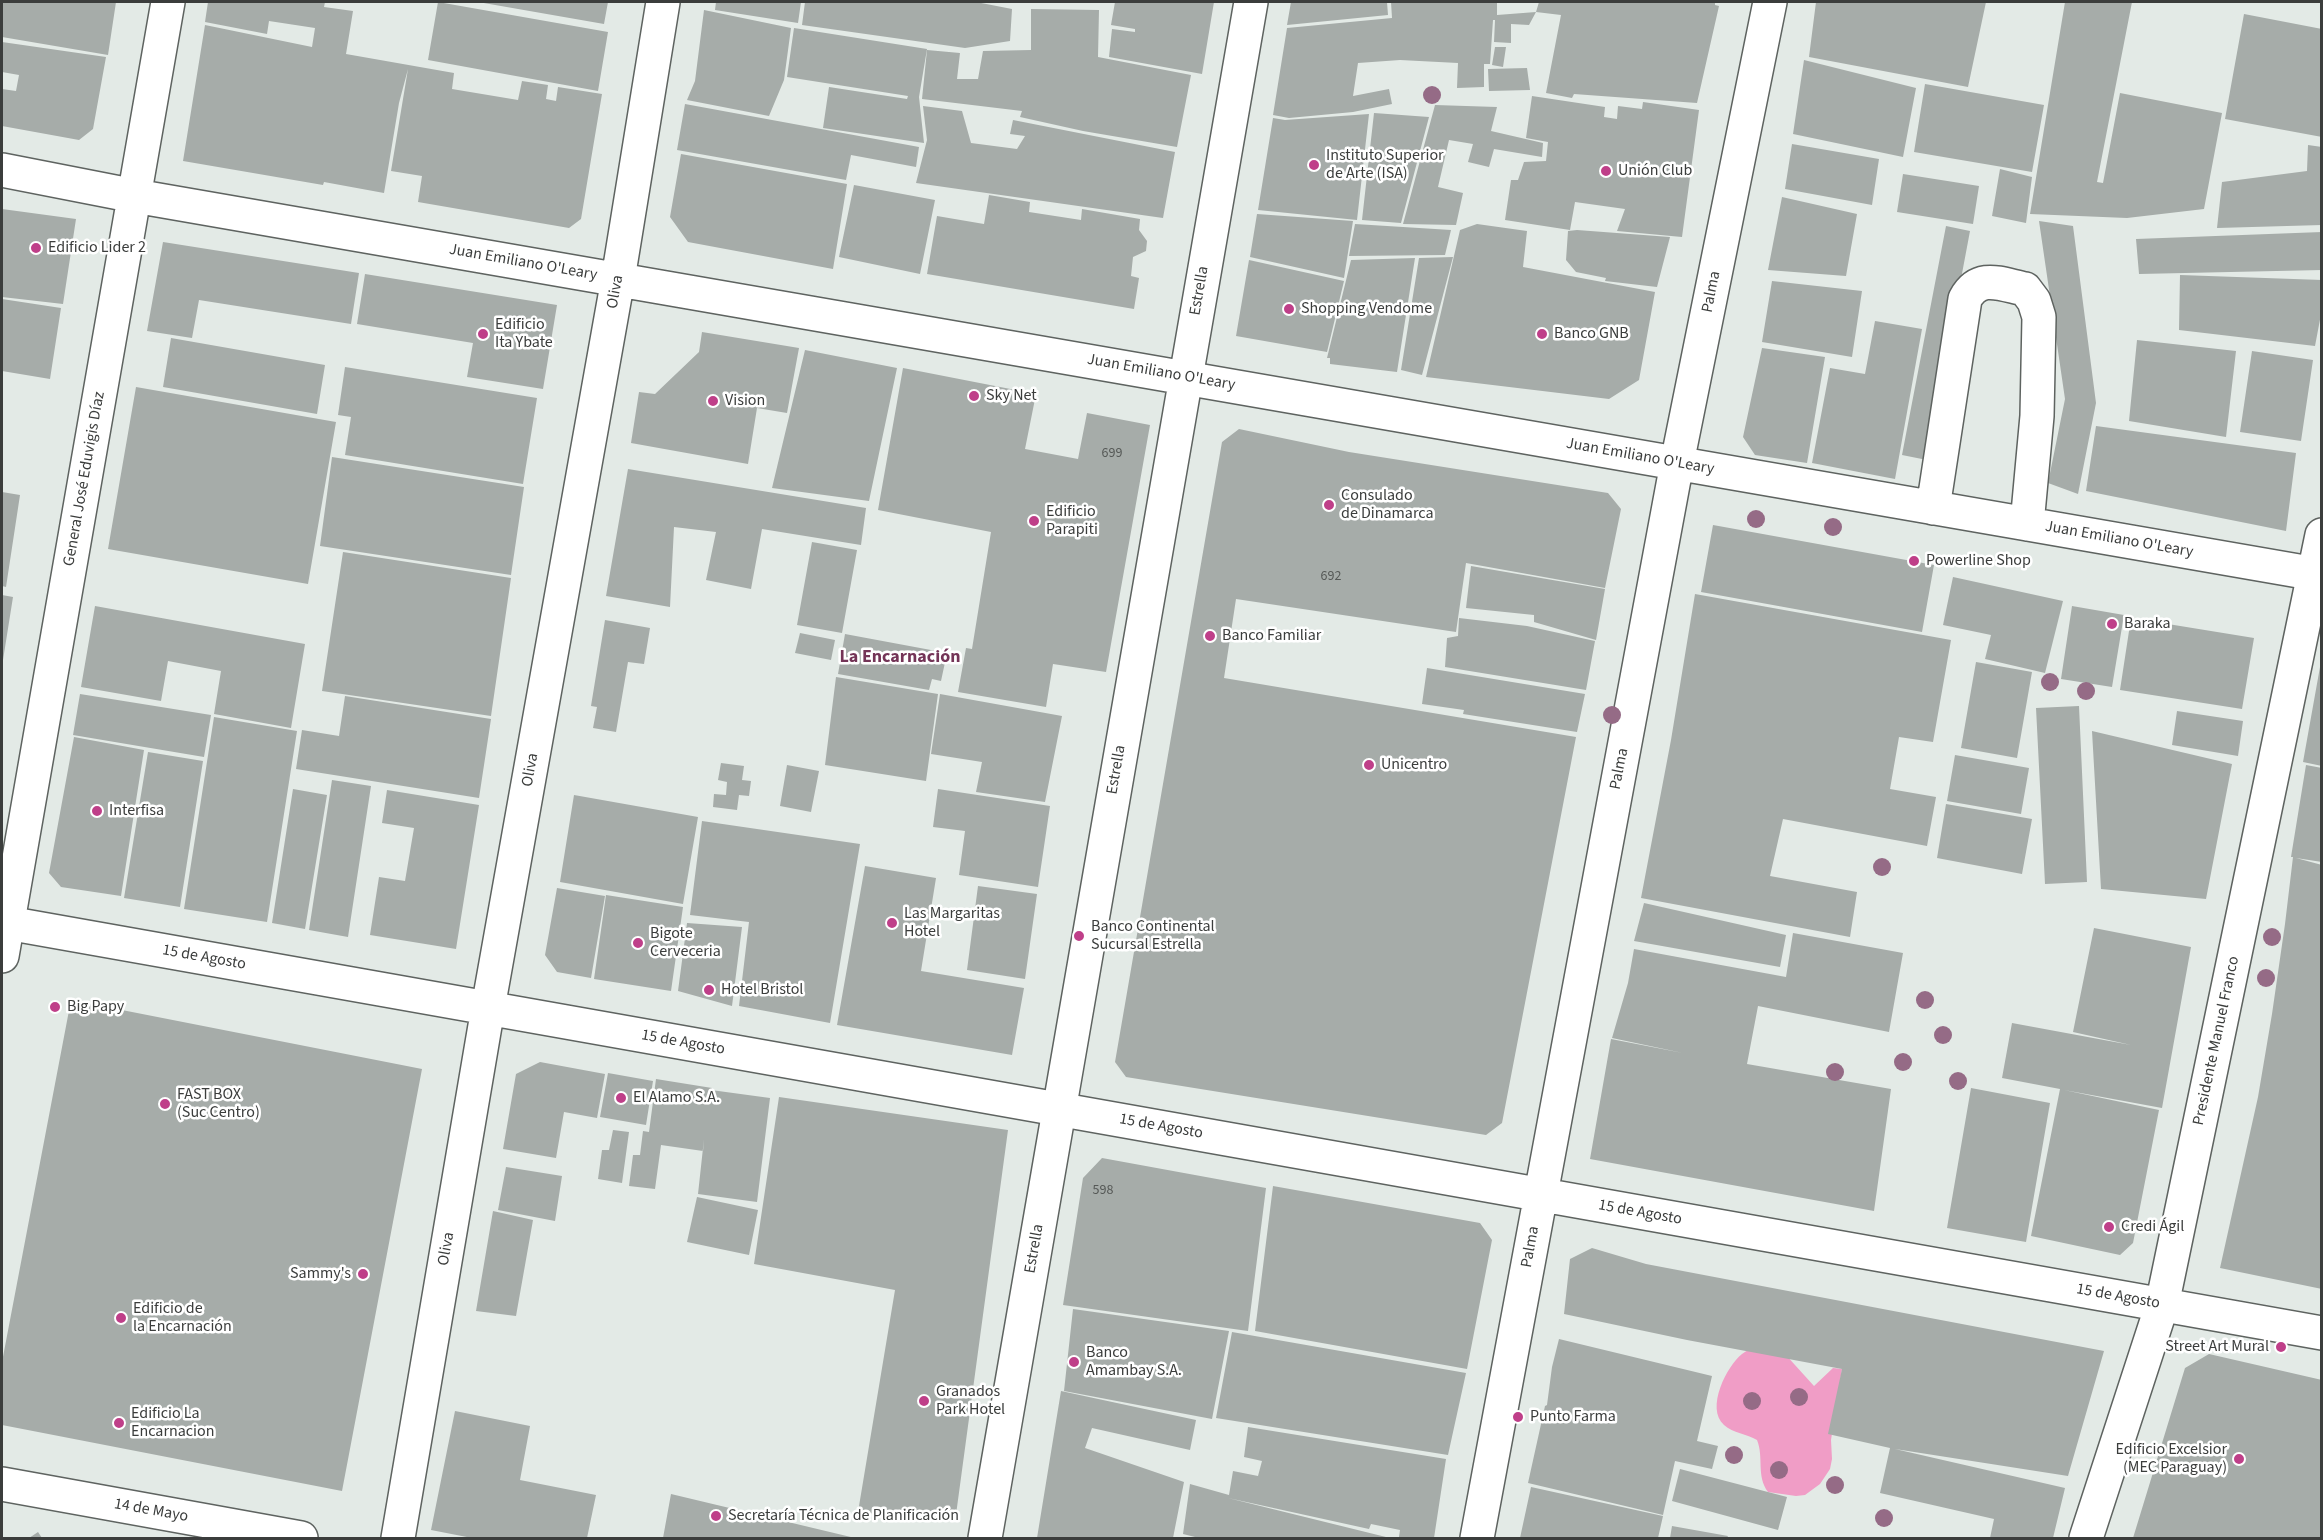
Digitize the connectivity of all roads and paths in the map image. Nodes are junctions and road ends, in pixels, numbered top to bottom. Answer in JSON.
{"nodes":[{"id":1,"x":168,"y":2,"type":"edge"},
{"id":2,"x":663,"y":2,"type":"edge"},
{"id":3,"x":1251,"y":2,"type":"edge"},
{"id":4,"x":1770,"y":2,"type":"edge"},
{"id":5,"x":2,"y":170,"type":"edge"},
{"id":6,"x":135,"y":196,"type":"junction"},
{"id":7,"x":618,"y":279,"type":"junction"},
{"id":8,"x":1185,"y":378,"type":"junction"},
{"id":9,"x":1677,"y":463,"type":"junction"},
{"id":10,"x":1933,"y":508,"type":"junction"},
{"id":11,"x":2027,"y":524,"type":"junction"},
{"id":12,"x":2322,"y":536,"type":"edge"},
{"id":13,"x":2318,"y":574,"type":"edge"},
{"id":14,"x":4,"y":922,"type":"edge"},
{"id":15,"x":2,"y":956,"type":"edge"},
{"id":16,"x":488,"y":1008,"type":"junction"},
{"id":17,"x":1059,"y":1109,"type":"junction"},
{"id":18,"x":1540,"y":1194,"type":"junction"},
{"id":19,"x":2162,"y":1305,"type":"junction"},
{"id":20,"x":2322,"y":1332,"type":"edge"},
{"id":21,"x":2,"y":1484,"type":"edge"},
{"id":22,"x":301,"y":1539,"type":"edge"},
{"id":23,"x":398,"y":1539,"type":"edge"},
{"id":24,"x":985,"y":1539,"type":"edge"},
{"id":25,"x":1477,"y":1539,"type":"edge"},
{"id":26,"x":2086,"y":1539,"type":"edge"}],
"edges":[{"from":1,"to":6,"type":"street","name":"General José Eduvigis Díaz"},
{"from":2,"to":7,"type":"street","name":"Oliva"},
{"from":3,"to":8,"type":"street","name":"Estrella"},
{"from":4,"to":9,"type":"street","name":"Palma"},
{"from":5,"to":6,"type":"street","name":"Juan Emiliano O'Leary"},
{"from":6,"to":7,"type":"street","name":"Juan Emiliano O'Leary"},
{"from":6,"to":14,"type":"street","name":"General José Eduvigis Díaz"},
{"from":7,"to":8,"type":"street","name":"Juan Emiliano O'Leary"},
{"from":7,"to":16,"type":"street","name":"Oliva"},
{"from":8,"to":9,"type":"street","name":"Juan Emiliano O'Leary"},
{"from":8,"to":17,"type":"street","name":"Estrella"},
{"from":9,"to":10,"type":"street","name":"Juan Emiliano O'Leary"},
{"from":9,"to":18,"type":"street","name":"Palma"},
{"from":10,"to":11,"type":"street","name":"Juan Emiliano O'Leary"},
{"from":10,"to":11,"type":"street"},
{"from":11,"to":13,"type":"street","name":"Juan Emiliano O'Leary"},
{"from":12,"to":13,"type":"street","name":"Presidente Manuel Franco"},
{"from":13,"to":19,"type":"street","name":"Presidente Manuel Franco"},
{"from":14,"to":15,"type":"street","name":"General José Eduvigis Díaz"},
{"from":14,"to":16,"type":"street","name":"15 de Agosto"},
{"from":16,"to":17,"type":"street","name":"15 de Agosto"},
{"from":16,"to":23,"type":"street","name":"Oliva"},
{"from":17,"to":18,"type":"street","name":"15 de Agosto"},
{"from":17,"to":24,"type":"street","name":"Estrella"},
{"from":18,"to":19,"type":"street","name":"15 de Agosto"},
{"from":18,"to":25,"type":"street","name":"Palma"},
{"from":19,"to":20,"type":"street","name":"15 de Agosto"},
{"from":19,"to":26,"type":"street","name":"Presidente Manuel Franco"},
{"from":21,"to":22,"type":"street","name":"14 de Mayo"}]}
